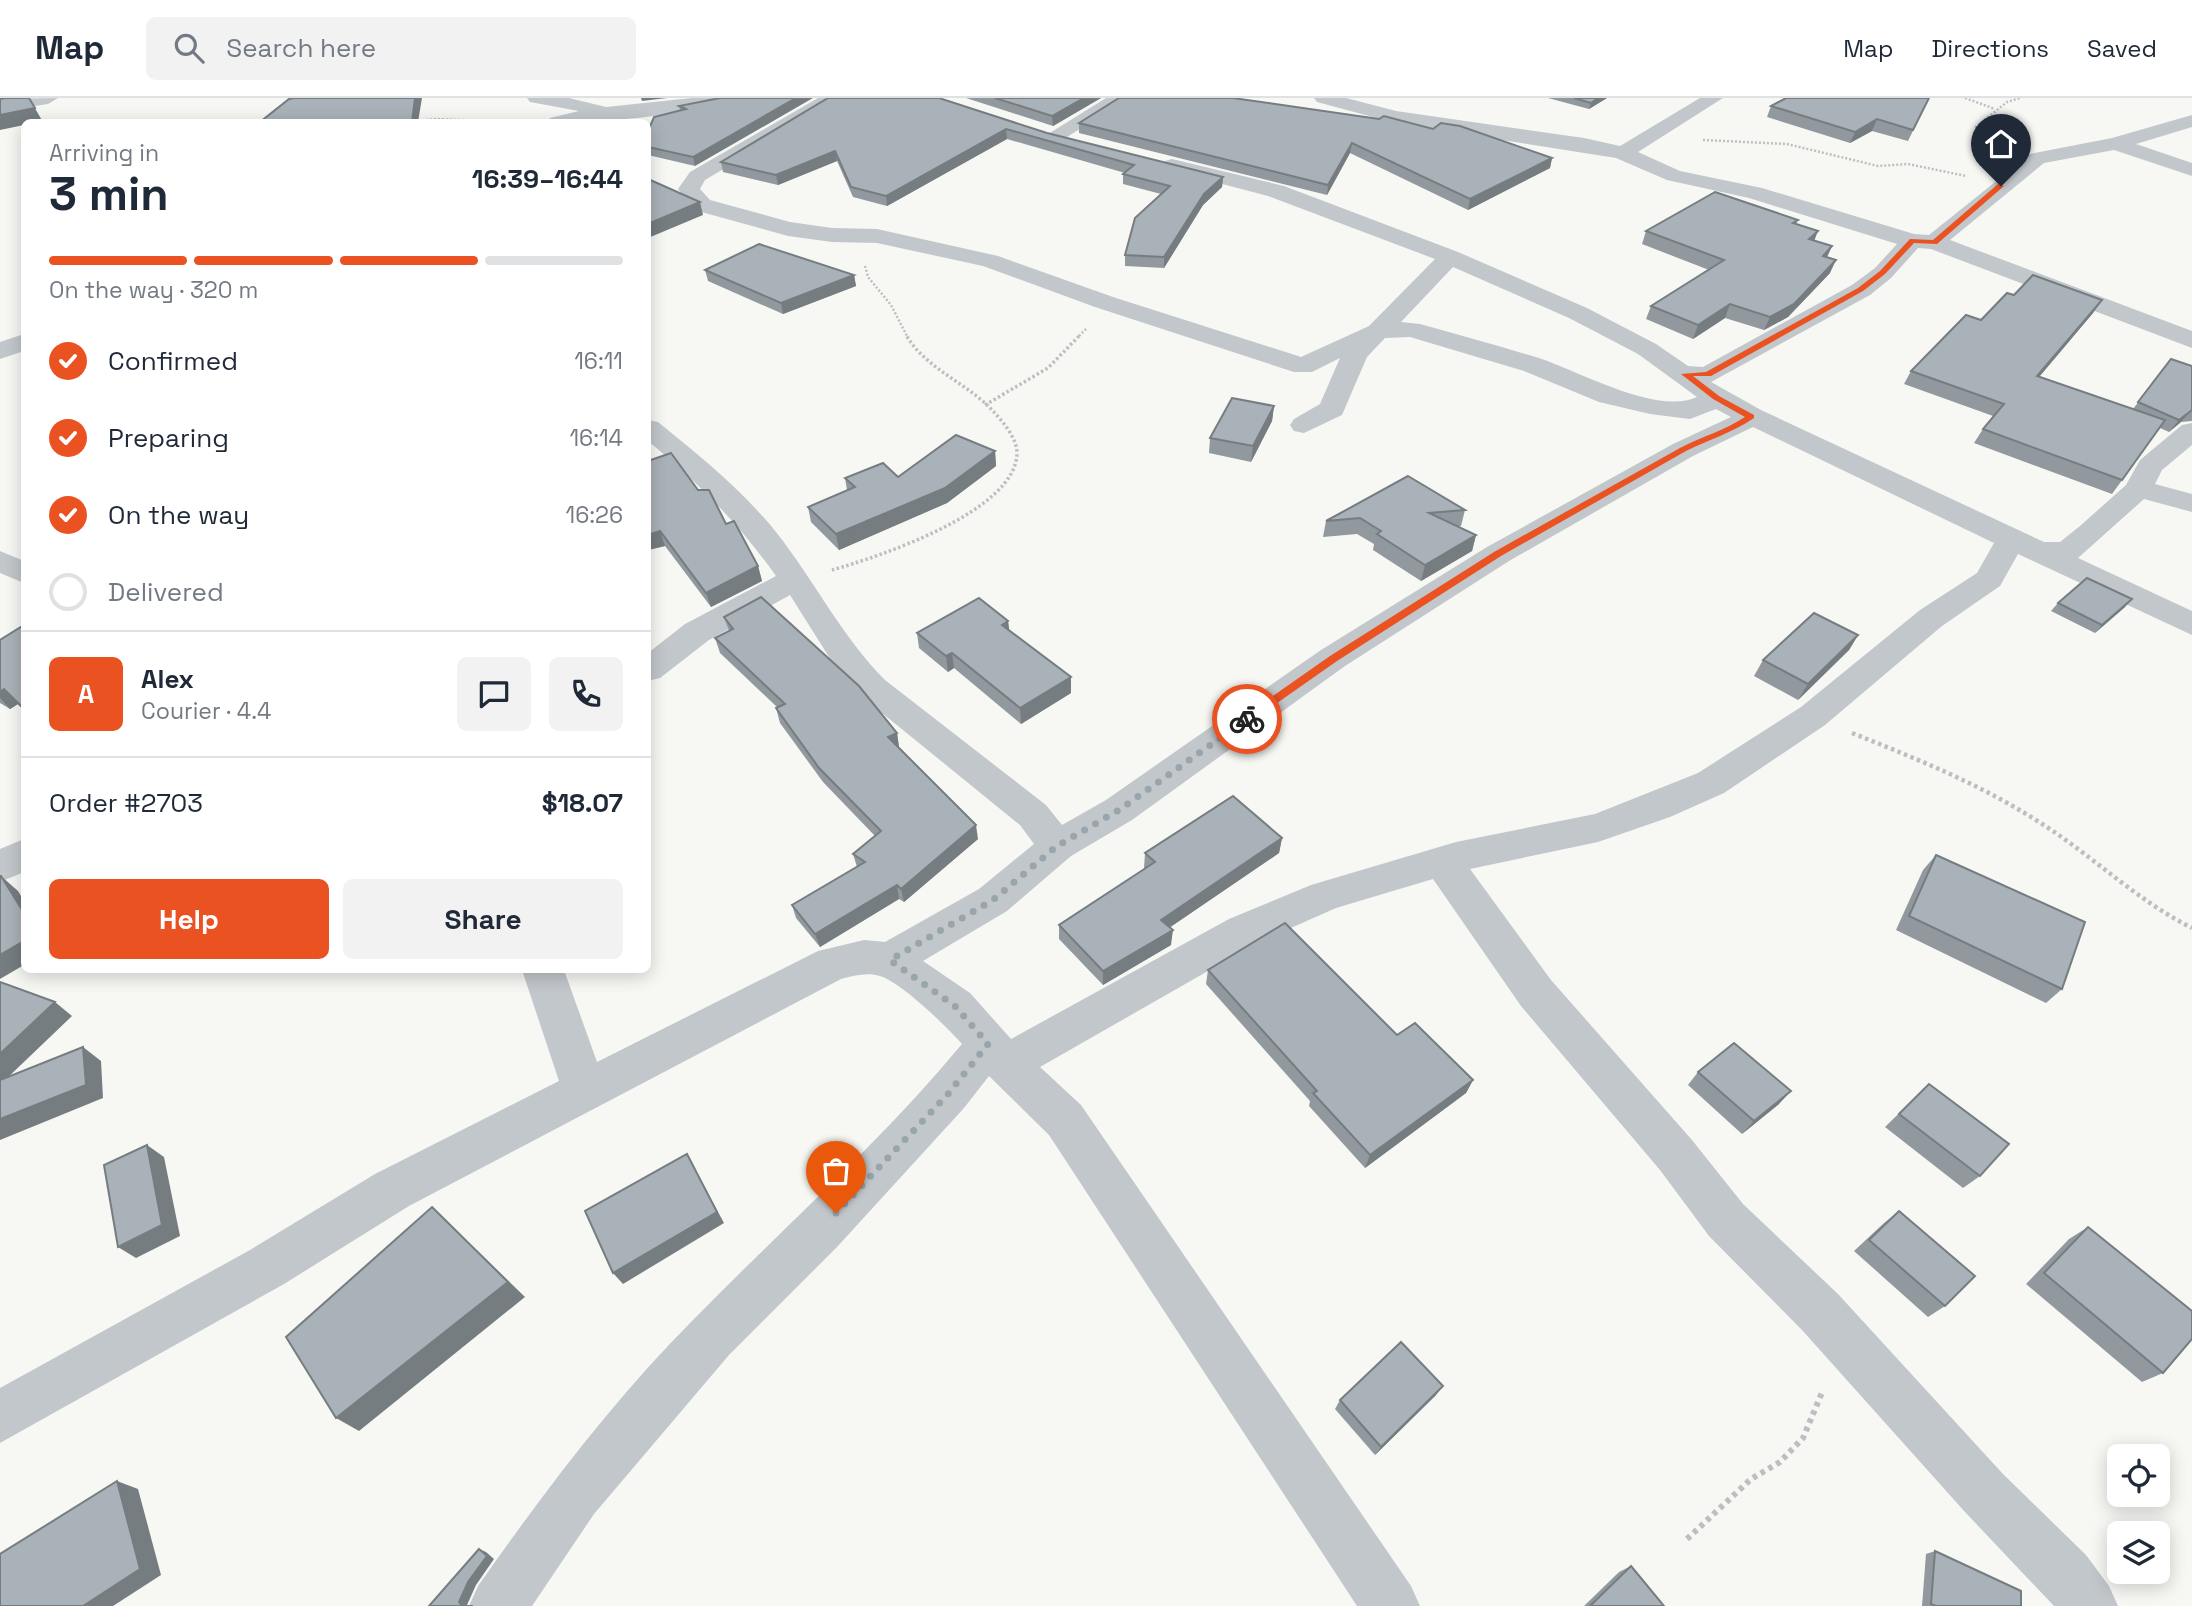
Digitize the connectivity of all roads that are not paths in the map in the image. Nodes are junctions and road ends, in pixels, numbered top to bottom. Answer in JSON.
{"nodes":[{"id":1,"x":48,"y":98,"type":"edge"},
{"id":2,"x":537,"y":98,"type":"edge"},
{"id":3,"x":724,"y":98,"type":"edge"},
{"id":4,"x":832,"y":98,"type":"edge"},
{"id":5,"x":1120,"y":98,"type":"edge"},
{"id":6,"x":1324,"y":98,"type":"edge"},
{"id":7,"x":1713,"y":98,"type":"edge"},
{"id":8,"x":0,"y":105,"type":"edge"},
{"id":9,"x":609,"y":114,"type":"junction"},
{"id":10,"x":576,"y":119,"type":"edge"},
{"id":11,"x":2192,"y":121,"type":"edge"},
{"id":12,"x":1029,"y":128,"type":"edge"},
{"id":13,"x":1055,"y":136,"type":"junction"},
{"id":14,"x":2115,"y":144,"type":"junction"},
{"id":15,"x":1094,"y":146,"type":"edge"},
{"id":16,"x":1623,"y":153,"type":"junction"},
{"id":17,"x":1146,"y":159,"type":"edge"},
{"id":18,"x":2192,"y":170,"type":"edge"},
{"id":19,"x":1923,"y":242,"type":"junction"},
{"id":20,"x":1450,"y":257,"type":"junction"},
{"id":21,"x":1378,"y":331,"type":"junction"},
{"id":22,"x":2192,"y":340,"type":"edge"},
{"id":23,"x":21,"y":343,"type":"edge"},
{"id":24,"x":0,"y":351,"type":"edge"},
{"id":25,"x":1684,"y":374,"type":"junction"},
{"id":26,"x":1716,"y":398,"type":"junction"},
{"id":27,"x":1751,"y":416,"type":"junction"},
{"id":28,"x":1304,"y":425,"type":"dead end"},
{"id":29,"x":651,"y":430,"type":"edge"},
{"id":30,"x":2192,"y":431,"type":"edge"},
{"id":31,"x":2138,"y":489,"type":"junction"},
{"id":32,"x":2192,"y":503,"type":"edge"},
{"id":33,"x":2026,"y":545,"type":"junction"},
{"id":34,"x":0,"y":561,"type":"edge"},
{"id":35,"x":21,"y":572,"type":"edge"},
{"id":36,"x":793,"y":580,"type":"junction"},
{"id":37,"x":2192,"y":624,"type":"edge"},
{"id":38,"x":651,"y":668,"type":"edge"},
{"id":39,"x":1057,"y":846,"type":"junction"},
{"id":40,"x":21,"y":856,"type":"edge"},
{"id":41,"x":1442,"y":861,"type":"junction"},
{"id":42,"x":0,"y":867,"type":"edge"},
{"id":43,"x":890,"y":960,"type":"junction"},
{"id":44,"x":544,"y":973,"type":"edge"},
{"id":45,"x":997,"y":1054,"type":"junction"},
{"id":46,"x":585,"y":1093,"type":"junction"},
{"id":47,"x":0,"y":1417,"type":"edge"},
{"id":48,"x":498,"y":1606,"type":"edge"},
{"id":49,"x":1391,"y":1606,"type":"edge"},
{"id":50,"x":2089,"y":1606,"type":"edge"}],
"edges":[{"from":1,"to":8,"type":"street"},
{"from":2,"to":9,"type":"street"},
{"from":3,"to":9,"type":"street"},
{"from":4,"to":21,"type":"street"},
{"from":5,"to":13,"type":"street"},
{"from":6,"to":16,"type":"street"},
{"from":7,"to":16,"type":"street"},
{"from":9,"to":10,"type":"street"},
{"from":11,"to":14,"type":"street"},
{"from":12,"to":13,"type":"street"},
{"from":13,"to":15,"type":"street"},
{"from":14,"to":18,"type":"street"},
{"from":14,"to":19,"type":"street"},
{"from":16,"to":19,"type":"street"},
{"from":17,"to":20,"type":"street"},
{"from":19,"to":22,"type":"street"},
{"from":19,"to":25,"type":"street"},
{"from":20,"to":21,"type":"street"},
{"from":20,"to":25,"type":"street"},
{"from":21,"to":26,"type":"street"},
{"from":21,"to":28,"type":"street"},
{"from":23,"to":24,"type":"street"},
{"from":25,"to":26,"type":"street"},
{"from":26,"to":27,"type":"street"},
{"from":27,"to":33,"type":"street"},
{"from":27,"to":39,"type":"street"},
{"from":29,"to":36,"type":"street"},
{"from":30,"to":31,"type":"street"},
{"from":31,"to":32,"type":"street"},
{"from":31,"to":33,"type":"street"},
{"from":33,"to":37,"type":"street"},
{"from":33,"to":41,"type":"street"},
{"from":34,"to":35,"type":"street"},
{"from":36,"to":38,"type":"street"},
{"from":36,"to":39,"type":"street"},
{"from":39,"to":43,"type":"street"},
{"from":40,"to":42,"type":"street"},
{"from":41,"to":45,"type":"street"},
{"from":41,"to":50,"type":"street"},
{"from":43,"to":45,"type":"street"},
{"from":43,"to":46,"type":"street"},
{"from":44,"to":46,"type":"street"},
{"from":45,"to":48,"type":"street"},
{"from":45,"to":49,"type":"street"},
{"from":46,"to":47,"type":"street"}]}
